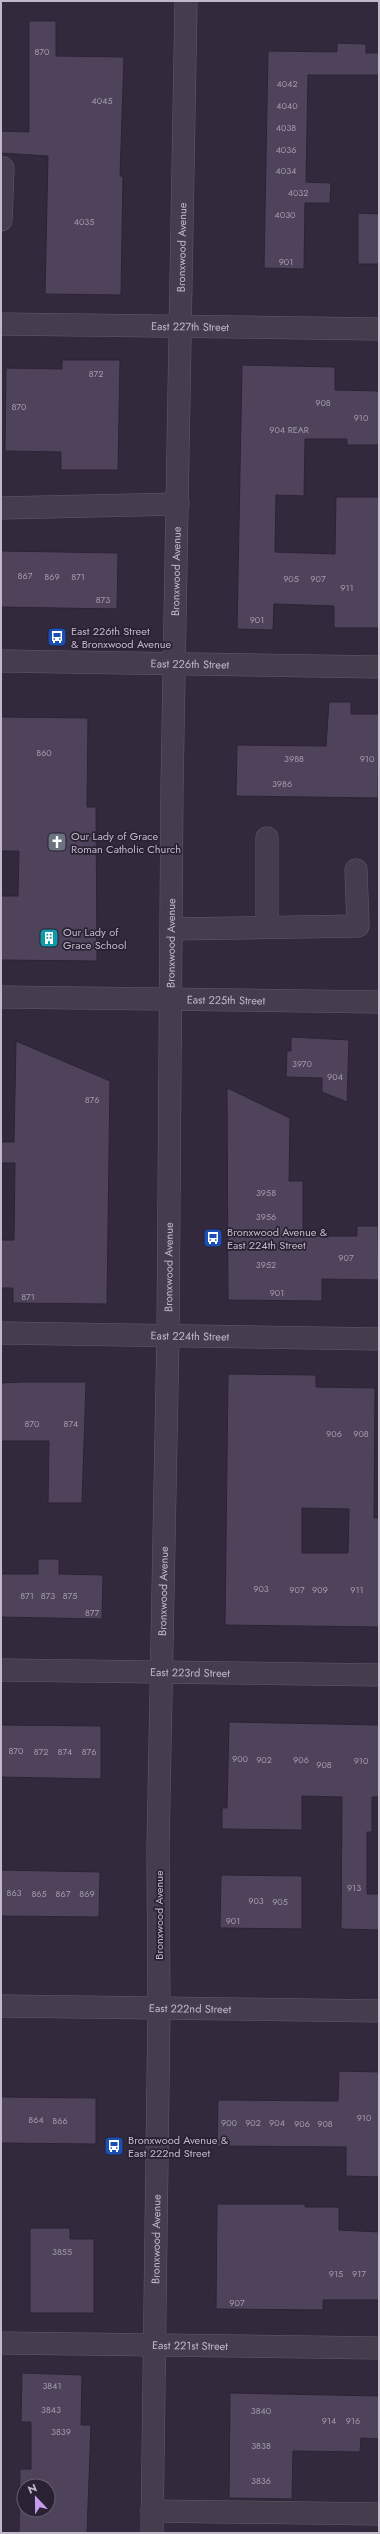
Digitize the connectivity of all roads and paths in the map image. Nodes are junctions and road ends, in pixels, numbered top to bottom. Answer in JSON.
{"nodes":[{"id":1,"x":186,"y":1,"type":"edge"},
{"id":2,"x":3,"y":168,"type":"dead end"},
{"id":3,"x":1,"y":220,"type":"edge"},
{"id":4,"x":1,"y":324,"type":"edge"},
{"id":5,"x":181,"y":327,"type":"junction"},
{"id":6,"x":379,"y":329,"type":"edge"},
{"id":7,"x":178,"y":504,"type":"junction"},
{"id":8,"x":1,"y":508,"type":"edge"},
{"id":9,"x":1,"y":661,"type":"edge"},
{"id":10,"x":176,"y":663,"type":"junction"},
{"id":11,"x":379,"y":667,"type":"edge"},
{"id":12,"x":266,"y":838,"type":"dead end"},
{"id":13,"x":356,"y":870,"type":"dead end"},
{"id":14,"x":267,"y":927,"type":"junction"},
{"id":15,"x":172,"y":929,"type":"junction"},
{"id":16,"x":1,"y":997,"type":"edge"},
{"id":17,"x":172,"y":1000,"type":"junction"},
{"id":18,"x":379,"y":1002,"type":"edge"},
{"id":19,"x":1,"y":1333,"type":"edge"},
{"id":20,"x":168,"y":1336,"type":"junction"},
{"id":21,"x":379,"y":1338,"type":"edge"},
{"id":22,"x":1,"y":1670,"type":"edge"},
{"id":23,"x":163,"y":1672,"type":"junction"},
{"id":24,"x":379,"y":1675,"type":"edge"},
{"id":25,"x":1,"y":2006,"type":"edge"},
{"id":26,"x":159,"y":2008,"type":"junction"},
{"id":27,"x":379,"y":2011,"type":"edge"},
{"id":28,"x":1,"y":2343,"type":"edge"},
{"id":29,"x":154,"y":2345,"type":"junction"},
{"id":30,"x":379,"y":2348,"type":"edge"},
{"id":31,"x":152,"y":2511,"type":"junction"},
{"id":32,"x":379,"y":2514,"type":"edge"},
{"id":33,"x":152,"y":2533,"type":"edge"}],
"edges":[{"from":1,"to":5,"type":"street","name":"Bronxwood Avenue"},
{"from":2,"to":3,"type":"street"},
{"from":4,"to":5,"type":"street","name":"East 227th Street"},
{"from":5,"to":6,"type":"street","name":"East 227th Street"},
{"from":5,"to":7,"type":"street","name":"Bronxwood Avenue"},
{"from":7,"to":8,"type":"street"},
{"from":7,"to":10,"type":"street","name":"Bronxwood Avenue"},
{"from":9,"to":10,"type":"street","name":"East 226th Street"},
{"from":10,"to":11,"type":"street","name":"East 226th Street"},
{"from":10,"to":15,"type":"street","name":"Bronxwood Avenue"},
{"from":12,"to":14,"type":"street"},
{"from":13,"to":14,"type":"street"},
{"from":14,"to":15,"type":"street"},
{"from":15,"to":17,"type":"street","name":"Bronxwood Avenue"},
{"from":16,"to":17,"type":"street","name":"East 225th Street"},
{"from":17,"to":18,"type":"street","name":"East 225th Street"},
{"from":17,"to":20,"type":"street","name":"Bronxwood Avenue"},
{"from":19,"to":20,"type":"street","name":"East 224th Street"},
{"from":20,"to":21,"type":"street","name":"East 224th Street"},
{"from":20,"to":23,"type":"street","name":"Bronxwood Avenue"},
{"from":22,"to":23,"type":"street","name":"East 223rd Street"},
{"from":23,"to":24,"type":"street","name":"East 223rd Street"},
{"from":23,"to":26,"type":"street","name":"Bronxwood Avenue"},
{"from":25,"to":26,"type":"street","name":"East 222nd Street"},
{"from":26,"to":27,"type":"street","name":"East 222nd Street"},
{"from":26,"to":29,"type":"street","name":"Bronxwood Avenue"},
{"from":28,"to":29,"type":"street","name":"East 221st Street"},
{"from":29,"to":30,"type":"street","name":"East 221st Street"},
{"from":29,"to":31,"type":"street","name":"Bronxwood Avenue"},
{"from":31,"to":32,"type":"street"},
{"from":31,"to":33,"type":"street","name":"Bronxwood Avenue"}]}
